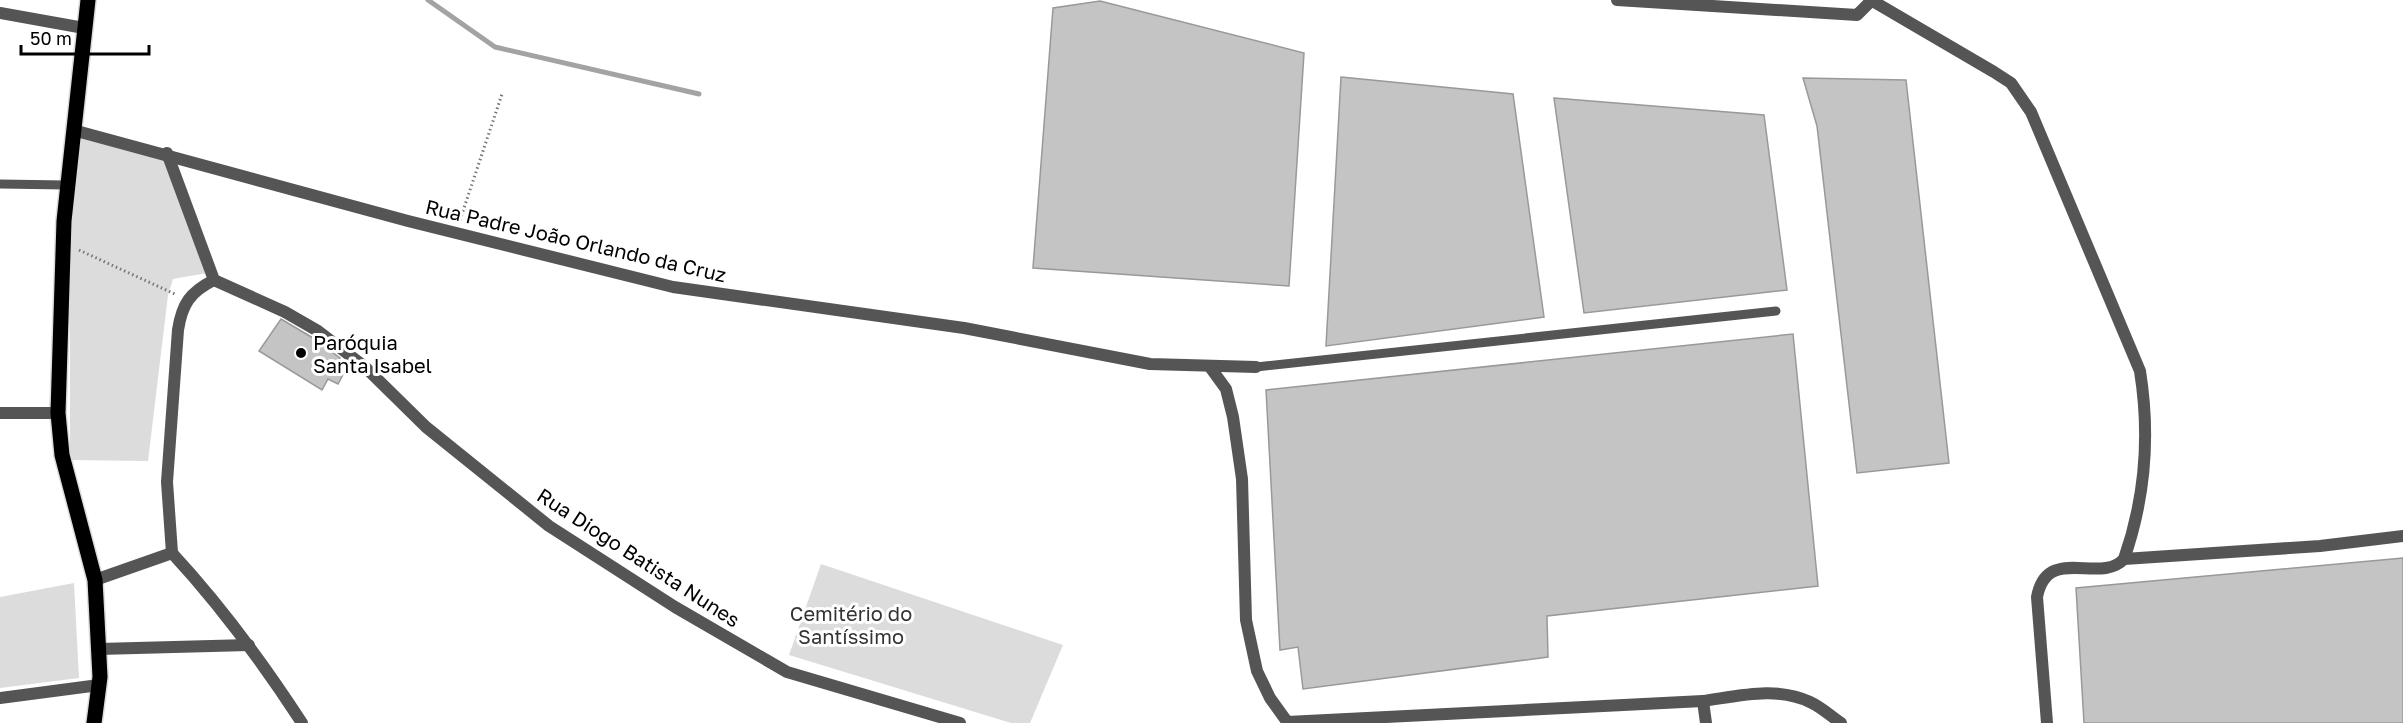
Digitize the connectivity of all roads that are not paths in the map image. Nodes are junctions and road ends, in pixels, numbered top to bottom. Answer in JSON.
{"nodes":[{"id":1,"x":88,"y":0,"type":"edge"},
{"id":2,"x":1617,"y":0,"type":"edge"},
{"id":3,"x":1871,"y":0,"type":"edge"},
{"id":4,"x":0,"y":13,"type":"edge"},
{"id":5,"x":84,"y":28,"type":"junction"},
{"id":6,"x":73,"y":130,"type":"junction"},
{"id":7,"x":166,"y":153,"type":"junction"},
{"id":8,"x":0,"y":184,"type":"edge"},
{"id":9,"x":66,"y":185,"type":"junction"},
{"id":10,"x":214,"y":280,"type":"junction"},
{"id":11,"x":1776,"y":310,"type":"dead end"},
{"id":12,"x":1210,"y":367,"type":"junction"},
{"id":13,"x":1256,"y":367,"type":"joint"},
{"id":14,"x":0,"y":413,"type":"edge"},
{"id":15,"x":58,"y":413,"type":"junction"},
{"id":16,"x":2403,"y":536,"type":"edge"},
{"id":17,"x":172,"y":553,"type":"junction"},
{"id":18,"x":2124,"y":559,"type":"junction"},
{"id":19,"x":95,"y":580,"type":"junction"},
{"id":20,"x":249,"y":645,"type":"junction"},
{"id":21,"x":99,"y":649,"type":"junction"},
{"id":22,"x":99,"y":685,"type":"junction"},
{"id":23,"x":0,"y":698,"type":"edge"},
{"id":24,"x":1703,"y":701,"type":"junction"},
{"id":25,"x":1288,"y":722,"type":"edge"},
{"id":26,"x":93,"y":723,"type":"edge"},
{"id":27,"x":302,"y":723,"type":"edge"},
{"id":28,"x":960,"y":723,"type":"edge"},
{"id":29,"x":1706,"y":723,"type":"edge"},
{"id":30,"x":1842,"y":723,"type":"edge"},
{"id":31,"x":2047,"y":723,"type":"edge"}],
"edges":[{"from":1,"to":5,"type":"main road"},
{"from":2,"to":3,"type":"street"},
{"from":3,"to":18,"type":"street"},
{"from":4,"to":5,"type":"street"},
{"from":5,"to":6,"type":"main road"},
{"from":6,"to":7,"type":"street","name":"Rua Padre João Orlando da Cruz"},
{"from":6,"to":9,"type":"main road"},
{"from":7,"to":10,"type":"street"},
{"from":7,"to":12,"type":"street","name":"Rua Padre João Orlando da Cruz"},
{"from":8,"to":9,"type":"lane"},
{"from":9,"to":15,"type":"main road"},
{"from":10,"to":17,"type":"street"},
{"from":10,"to":28,"type":"street","name":"Rua Diogo Batista Nunes"},
{"from":11,"to":13,"type":"lane"},
{"from":12,"to":13,"type":"street","name":"Rua Padre João Orlando da Cruz"},
{"from":12,"to":25,"type":"street"},
{"from":14,"to":15,"type":"street"},
{"from":15,"to":19,"type":"main road"},
{"from":16,"to":18,"type":"street"},
{"from":17,"to":19,"type":"street"},
{"from":17,"to":20,"type":"street"},
{"from":18,"to":31,"type":"street"},
{"from":19,"to":21,"type":"main road"},
{"from":20,"to":21,"type":"street"},
{"from":20,"to":27,"type":"street"},
{"from":21,"to":22,"type":"main road"},
{"from":22,"to":23,"type":"street"},
{"from":22,"to":26,"type":"main road"},
{"from":24,"to":25,"type":"street"},
{"from":24,"to":29,"type":"street"},
{"from":24,"to":30,"type":"street"}]}
